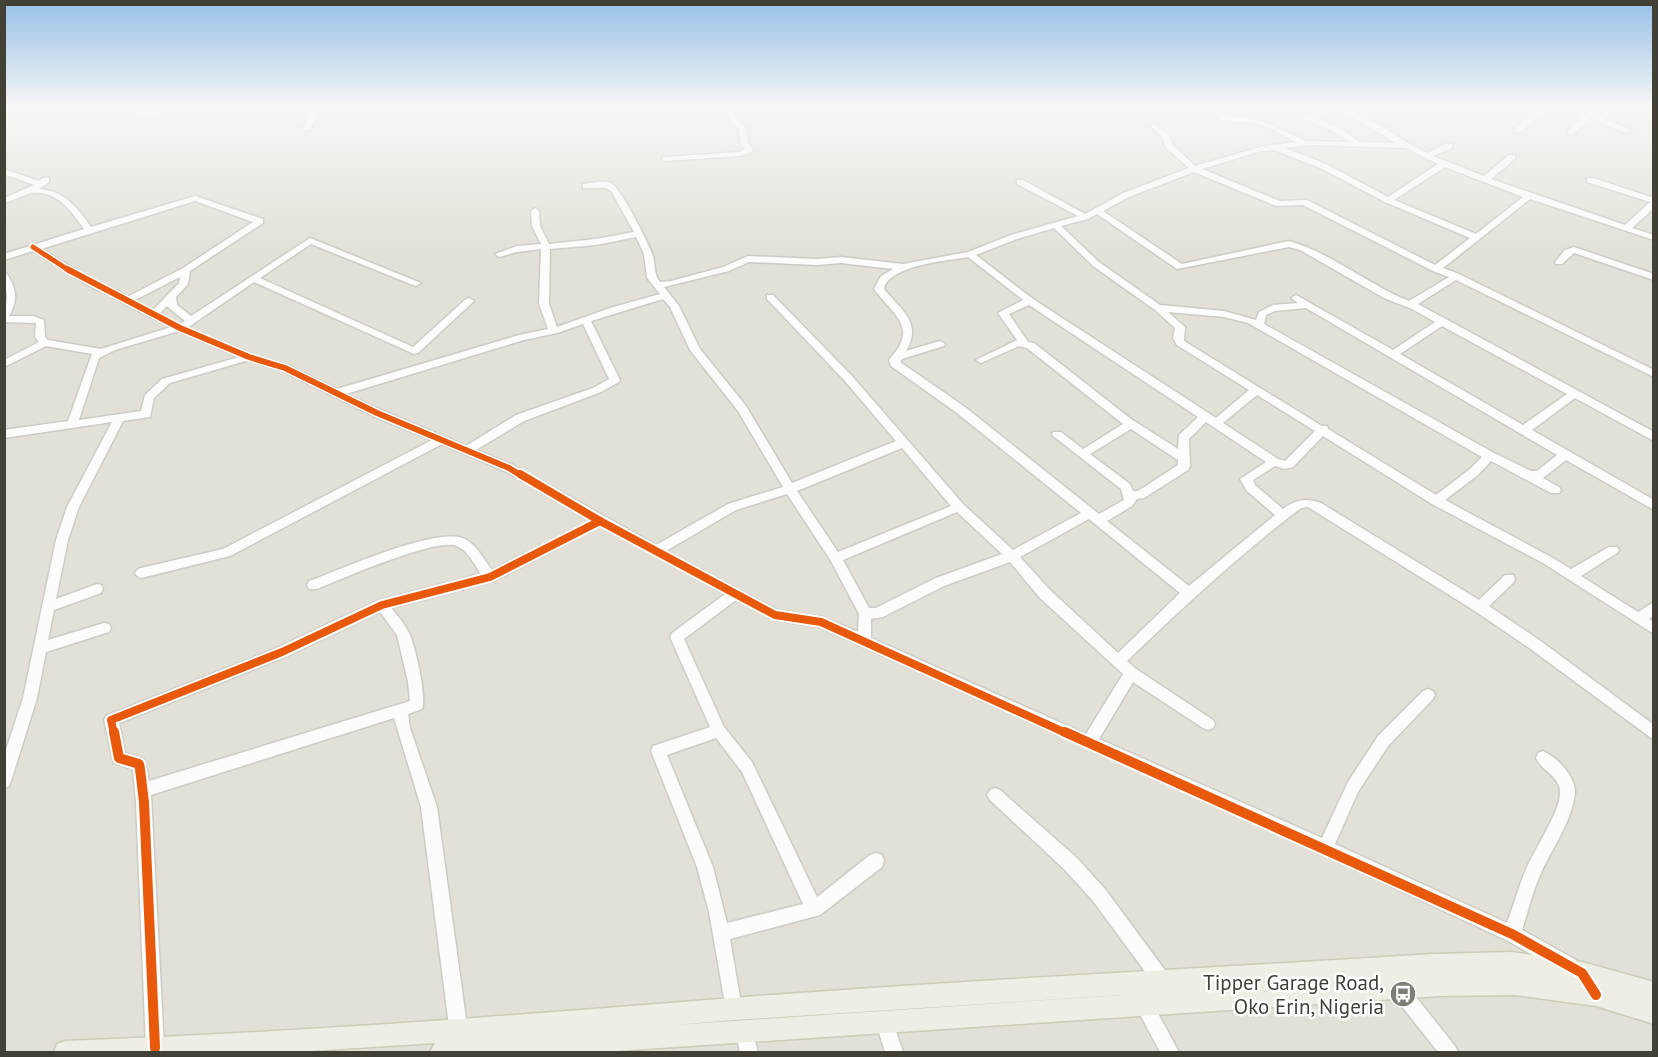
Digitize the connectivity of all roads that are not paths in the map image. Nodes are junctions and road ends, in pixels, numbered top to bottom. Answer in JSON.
{"nodes":[{"id":1,"x":706,"y":156,"type":"edge"},
{"id":2,"x":1180,"y":156,"type":"edge"},
{"id":3,"x":1236,"y":156,"type":"edge"},
{"id":4,"x":1298,"y":156,"type":"edge"},
{"id":5,"x":1427,"y":156,"type":"edge"},
{"id":6,"x":1512,"y":157,"type":"dead end"},
{"id":7,"x":666,"y":159,"type":"dead end"},
{"id":8,"x":1444,"y":164,"type":"junction"},
{"id":9,"x":1194,"y":169,"type":"junction"},
{"id":10,"x":4,"y":171,"type":"edge"},
{"id":11,"x":1485,"y":180,"type":"junction"},
{"id":12,"x":1590,"y":180,"type":"dead end"},
{"id":13,"x":1020,"y":182,"type":"dead end"},
{"id":14,"x":586,"y":186,"type":"dead end"},
{"id":15,"x":30,"y":191,"type":"junction"},
{"id":16,"x":1529,"y":196,"type":"junction"},
{"id":17,"x":1388,"y":200,"type":"junction"},
{"id":18,"x":4,"y":201,"type":"edge"},
{"id":19,"x":1653,"y":202,"type":"edge"},
{"id":20,"x":1097,"y":210,"type":"junction"},
{"id":21,"x":535,"y":212,"type":"dead end"},
{"id":22,"x":1084,"y":217,"type":"junction"},
{"id":23,"x":1055,"y":225,"type":"junction"},
{"id":24,"x":1626,"y":229,"type":"junction"},
{"id":25,"x":89,"y":230,"type":"junction"},
{"id":26,"x":639,"y":234,"type":"junction"},
{"id":27,"x":1476,"y":237,"type":"junction"},
{"id":28,"x":1653,"y":238,"type":"edge"},
{"id":29,"x":546,"y":246,"type":"junction"},
{"id":30,"x":33,"y":247,"type":"junction"},
{"id":31,"x":499,"y":254,"type":"dead end"},
{"id":32,"x":970,"y":254,"type":"junction"},
{"id":33,"x":4,"y":257,"type":"edge"},
{"id":34,"x":1559,"y":262,"type":"dead end"},
{"id":35,"x":903,"y":267,"type":"junction"},
{"id":36,"x":1436,"y":269,"type":"junction"},
{"id":37,"x":186,"y":270,"type":"junction"},
{"id":38,"x":4,"y":276,"type":"edge"},
{"id":39,"x":1456,"y":276,"type":"junction"},
{"id":40,"x":1653,"y":278,"type":"edge"},
{"id":41,"x":254,"y":279,"type":"junction"},
{"id":42,"x":416,"y":283,"type":"dead end"},
{"id":43,"x":657,"y":285,"type":"junction"},
{"id":44,"x":150,"y":289,"type":"junction"},
{"id":45,"x":666,"y":295,"type":"junction"},
{"id":46,"x":170,"y":297,"type":"junction"},
{"id":47,"x":770,"y":297,"type":"dead end"},
{"id":48,"x":1296,"y":298,"type":"dead end"},
{"id":49,"x":126,"y":301,"type":"junction"},
{"id":50,"x":470,"y":301,"type":"dead end"},
{"id":51,"x":1030,"y":301,"type":"junction"},
{"id":52,"x":1307,"y":305,"type":"junction"},
{"id":53,"x":1415,"y":307,"type":"junction"},
{"id":54,"x":1158,"y":308,"type":"junction"},
{"id":55,"x":153,"y":315,"type":"junction"},
{"id":56,"x":4,"y":317,"type":"edge"},
{"id":57,"x":190,"y":320,"type":"junction"},
{"id":58,"x":586,"y":320,"type":"junction"},
{"id":59,"x":1440,"y":323,"type":"junction"},
{"id":60,"x":1259,"y":326,"type":"junction"},
{"id":61,"x":180,"y":328,"type":"junction"},
{"id":62,"x":554,"y":331,"type":"junction"},
{"id":63,"x":1023,"y":342,"type":"junction"},
{"id":64,"x":45,"y":343,"type":"junction"},
{"id":65,"x":940,"y":344,"type":"dead end"},
{"id":66,"x":414,"y":351,"type":"junction"},
{"id":67,"x":102,"y":352,"type":"junction"},
{"id":68,"x":1392,"y":355,"type":"junction"},
{"id":69,"x":249,"y":357,"type":"junction"},
{"id":70,"x":898,"y":357,"type":"junction"},
{"id":71,"x":981,"y":360,"type":"dead end"},
{"id":72,"x":4,"y":363,"type":"edge"},
{"id":73,"x":415,"y":371,"type":"junction"},
{"id":74,"x":1653,"y":374,"type":"edge"},
{"id":75,"x":1256,"y":390,"type":"junction"},
{"id":76,"x":335,"y":393,"type":"junction"},
{"id":77,"x":1575,"y":393,"type":"junction"},
{"id":78,"x":1206,"y":416,"type":"junction"},
{"id":79,"x":120,"y":417,"type":"junction"},
{"id":80,"x":73,"y":423,"type":"junction"},
{"id":81,"x":1216,"y":423,"type":"junction"},
{"id":82,"x":1131,"y":424,"type":"junction"},
{"id":83,"x":1323,"y":429,"type":"junction"},
{"id":84,"x":1523,"y":431,"type":"junction"},
{"id":85,"x":4,"y":434,"type":"edge"},
{"id":86,"x":1058,"y":435,"type":"dead end"},
{"id":87,"x":1653,"y":437,"type":"edge"},
{"id":88,"x":441,"y":440,"type":"junction"},
{"id":89,"x":902,"y":443,"type":"junction"},
{"id":90,"x":467,"y":450,"type":"junction"},
{"id":91,"x":1082,"y":454,"type":"junction"},
{"id":92,"x":1564,"y":455,"type":"junction"},
{"id":93,"x":1490,"y":456,"type":"junction"},
{"id":94,"x":1184,"y":458,"type":"junction"},
{"id":95,"x":1274,"y":462,"type":"junction"},
{"id":96,"x":1529,"y":475,"type":"junction"},
{"id":97,"x":790,"y":489,"type":"junction"},
{"id":98,"x":1555,"y":490,"type":"dead end"},
{"id":99,"x":1130,"y":495,"type":"junction"},
{"id":100,"x":1436,"y":501,"type":"junction"},
{"id":101,"x":1653,"y":506,"type":"edge"},
{"id":102,"x":959,"y":507,"type":"junction"},
{"id":103,"x":1283,"y":515,"type":"junction"},
{"id":104,"x":1095,"y":516,"type":"junction"},
{"id":105,"x":600,"y":521,"type":"junction"},
{"id":106,"x":1613,"y":550,"type":"dead end"},
{"id":107,"x":656,"y":551,"type":"junction"},
{"id":108,"x":1012,"y":555,"type":"junction"},
{"id":109,"x":836,"y":558,"type":"junction"},
{"id":110,"x":141,"y":573,"type":"dead end"},
{"id":111,"x":1572,"y":575,"type":"junction"},
{"id":112,"x":490,"y":577,"type":"junction"},
{"id":113,"x":1509,"y":579,"type":"dead end"},
{"id":114,"x":313,"y":585,"type":"dead end"},
{"id":115,"x":97,"y":589,"type":"dead end"},
{"id":116,"x":1189,"y":593,"type":"junction"},
{"id":117,"x":735,"y":594,"type":"junction"},
{"id":118,"x":382,"y":604,"type":"junction"},
{"id":119,"x":49,"y":607,"type":"junction"},
{"id":120,"x":1480,"y":607,"type":"junction"},
{"id":121,"x":1653,"y":607,"type":"edge"},
{"id":122,"x":865,"y":614,"type":"junction"},
{"id":123,"x":1639,"y":619,"type":"junction"},
{"id":124,"x":104,"y":628,"type":"dead end"},
{"id":125,"x":1653,"y":629,"type":"edge"},
{"id":126,"x":864,"y":641,"type":"junction"},
{"id":127,"x":40,"y":648,"type":"junction"},
{"id":128,"x":1118,"y":661,"type":"junction"},
{"id":129,"x":1131,"y":673,"type":"junction"},
{"id":130,"x":1428,"y":695,"type":"dead end"},
{"id":131,"x":400,"y":709,"type":"junction"},
{"id":132,"x":1208,"y":724,"type":"dead end"},
{"id":133,"x":719,"y":731,"type":"junction"},
{"id":134,"x":1653,"y":734,"type":"edge"},
{"id":135,"x":1089,"y":742,"type":"junction"},
{"id":136,"x":1543,"y":758,"type":"dead end"},
{"id":137,"x":4,"y":781,"type":"edge"},
{"id":138,"x":143,"y":790,"type":"junction"},
{"id":139,"x":995,"y":795,"type":"dead end"},
{"id":140,"x":1326,"y":848,"type":"junction"},
{"id":141,"x":876,"y":861,"type":"dead end"},
{"id":142,"x":814,"y":909,"type":"junction"},
{"id":143,"x":720,"y":933,"type":"junction"},
{"id":144,"x":1512,"y":934,"type":"junction"},
{"id":145,"x":1582,"y":973,"type":"junction"},
{"id":146,"x":1164,"y":983,"type":"junction"},
{"id":147,"x":1398,"y":988,"type":"junction"},
{"id":148,"x":1653,"y":993,"type":"edge"},
{"id":149,"x":1596,"y":995,"type":"junction"},
{"id":150,"x":1144,"y":1005,"type":"junction"},
{"id":151,"x":733,"y":1009,"type":"junction"},
{"id":152,"x":1653,"y":1013,"type":"edge"},
{"id":153,"x":885,"y":1023,"type":"junction"},
{"id":154,"x":747,"y":1042,"type":"edge"},
{"id":155,"x":452,"y":1045,"type":"edge"},
{"id":156,"x":155,"y":1048,"type":"junction"},
{"id":157,"x":564,"y":1048,"type":"edge"},
{"id":158,"x":65,"y":1053,"type":"edge"},
{"id":159,"x":894,"y":1053,"type":"edge"},
{"id":160,"x":1170,"y":1053,"type":"edge"},
{"id":161,"x":1449,"y":1053,"type":"edge"}],
"edges":[{"from":1,"to":7,"type":"street"},
{"from":2,"to":9,"type":"street"},
{"from":3,"to":9,"type":"street"},
{"from":4,"to":17,"type":"street"},
{"from":5,"to":8,"type":"street"},
{"from":6,"to":11,"type":"street"},
{"from":8,"to":11,"type":"street"},
{"from":8,"to":17,"type":"street"},
{"from":9,"to":20,"type":"street"},
{"from":9,"to":36,"type":"street"},
{"from":10,"to":15,"type":"street"},
{"from":11,"to":16,"type":"street"},
{"from":12,"to":19,"type":"street"},
{"from":13,"to":22,"type":"street"},
{"from":14,"to":26,"type":"street"},
{"from":15,"to":18,"type":"street"},
{"from":15,"to":25,"type":"street"},
{"from":16,"to":24,"type":"street"},
{"from":16,"to":27,"type":"street"},
{"from":17,"to":27,"type":"street"},
{"from":19,"to":24,"type":"street"},
{"from":20,"to":22,"type":"street"},
{"from":20,"to":53,"type":"street"},
{"from":21,"to":29,"type":"street"},
{"from":22,"to":23,"type":"street"},
{"from":23,"to":32,"type":"street"},
{"from":23,"to":54,"type":"street"},
{"from":24,"to":28,"type":"street"},
{"from":25,"to":30,"type":"street"},
{"from":25,"to":37,"type":"street"},
{"from":26,"to":29,"type":"street"},
{"from":26,"to":43,"type":"street"},
{"from":27,"to":36,"type":"street"},
{"from":29,"to":31,"type":"street"},
{"from":29,"to":62,"type":"street"},
{"from":30,"to":33,"type":"street"},
{"from":30,"to":49,"type":"street"},
{"from":32,"to":35,"type":"street"},
{"from":32,"to":51,"type":"street"},
{"from":34,"to":40,"type":"street"},
{"from":35,"to":43,"type":"street"},
{"from":35,"to":70,"type":"street"},
{"from":36,"to":39,"type":"street"},
{"from":37,"to":44,"type":"street"},
{"from":37,"to":46,"type":"street"},
{"from":38,"to":56,"type":"street"},
{"from":39,"to":53,"type":"street"},
{"from":39,"to":74,"type":"street"},
{"from":41,"to":42,"type":"street"},
{"from":41,"to":57,"type":"street"},
{"from":41,"to":66,"type":"street"},
{"from":43,"to":45,"type":"street"},
{"from":44,"to":46,"type":"street"},
{"from":44,"to":49,"type":"street"},
{"from":45,"to":58,"type":"street"},
{"from":45,"to":97,"type":"street"},
{"from":46,"to":55,"type":"street"},
{"from":46,"to":57,"type":"street"},
{"from":47,"to":89,"type":"street"},
{"from":48,"to":52,"type":"street"},
{"from":49,"to":55,"type":"street"},
{"from":50,"to":66,"type":"street"},
{"from":51,"to":63,"type":"street"},
{"from":51,"to":78,"type":"street"},
{"from":52,"to":60,"type":"street"},
{"from":52,"to":68,"type":"street"},
{"from":53,"to":59,"type":"street"},
{"from":54,"to":60,"type":"street"},
{"from":54,"to":75,"type":"street"},
{"from":55,"to":61,"type":"street"},
{"from":56,"to":64,"type":"street"},
{"from":57,"to":61,"type":"street"},
{"from":58,"to":62,"type":"street"},
{"from":58,"to":90,"type":"street"},
{"from":59,"to":68,"type":"street"},
{"from":59,"to":77,"type":"street"},
{"from":60,"to":93,"type":"street"},
{"from":61,"to":67,"type":"street"},
{"from":61,"to":69,"type":"street"},
{"from":62,"to":73,"type":"street"},
{"from":63,"to":71,"type":"street"},
{"from":63,"to":82,"type":"street"},
{"from":64,"to":67,"type":"street"},
{"from":64,"to":72,"type":"street"},
{"from":65,"to":70,"type":"street"},
{"from":66,"to":73,"type":"street"},
{"from":67,"to":80,"type":"street"},
{"from":68,"to":84,"type":"street"},
{"from":69,"to":76,"type":"street"},
{"from":69,"to":79,"type":"street"},
{"from":70,"to":104,"type":"street"},
{"from":73,"to":76,"type":"street"},
{"from":75,"to":81,"type":"street"},
{"from":75,"to":83,"type":"street"},
{"from":76,"to":88,"type":"street"},
{"from":77,"to":84,"type":"street"},
{"from":77,"to":87,"type":"street"},
{"from":78,"to":81,"type":"street"},
{"from":78,"to":94,"type":"street"},
{"from":79,"to":80,"type":"street"},
{"from":79,"to":119,"type":"street"},
{"from":80,"to":85,"type":"street"},
{"from":81,"to":95,"type":"street"},
{"from":82,"to":91,"type":"street"},
{"from":82,"to":94,"type":"street"},
{"from":83,"to":95,"type":"street"},
{"from":83,"to":100,"type":"street"},
{"from":84,"to":92,"type":"street"},
{"from":86,"to":91,"type":"street"},
{"from":88,"to":90,"type":"street"},
{"from":88,"to":110,"type":"street"},
{"from":89,"to":97,"type":"street"},
{"from":89,"to":102,"type":"street"},
{"from":90,"to":105,"type":"street"},
{"from":91,"to":99,"type":"street"},
{"from":92,"to":96,"type":"street"},
{"from":92,"to":101,"type":"street"},
{"from":93,"to":96,"type":"street"},
{"from":93,"to":100,"type":"street"},
{"from":94,"to":99,"type":"street"},
{"from":95,"to":103,"type":"street"},
{"from":96,"to":98,"type":"street"},
{"from":97,"to":107,"type":"street"},
{"from":97,"to":109,"type":"street"},
{"from":99,"to":104,"type":"street"},
{"from":100,"to":111,"type":"street"},
{"from":102,"to":108,"type":"street"},
{"from":102,"to":109,"type":"street"},
{"from":103,"to":116,"type":"street"},
{"from":103,"to":120,"type":"street"},
{"from":104,"to":108,"type":"street"},
{"from":104,"to":116,"type":"street"},
{"from":105,"to":107,"type":"street"},
{"from":105,"to":112,"type":"street"},
{"from":106,"to":111,"type":"street"},
{"from":107,"to":117,"type":"street"},
{"from":108,"to":122,"type":"street"},
{"from":108,"to":128,"type":"street"},
{"from":109,"to":122,"type":"street"},
{"from":111,"to":123,"type":"street"},
{"from":112,"to":114,"type":"street"},
{"from":112,"to":118,"type":"street"},
{"from":113,"to":120,"type":"street"},
{"from":115,"to":119,"type":"street"},
{"from":116,"to":128,"type":"street"},
{"from":117,"to":126,"type":"street"},
{"from":117,"to":133,"type":"street"},
{"from":118,"to":131,"type":"street"},
{"from":118,"to":138,"type":"street"},
{"from":119,"to":127,"type":"street"},
{"from":120,"to":134,"type":"street"},
{"from":121,"to":123,"type":"street"},
{"from":122,"to":126,"type":"street"},
{"from":123,"to":125,"type":"street"},
{"from":124,"to":127,"type":"street"},
{"from":126,"to":135,"type":"street"},
{"from":127,"to":137,"type":"street"},
{"from":128,"to":129,"type":"street"},
{"from":129,"to":132,"type":"street"},
{"from":129,"to":135,"type":"street"},
{"from":130,"to":140,"type":"street"},
{"from":131,"to":138,"type":"street"},
{"from":131,"to":155,"type":"street"},
{"from":133,"to":142,"type":"street"},
{"from":133,"to":143,"type":"street"},
{"from":135,"to":140,"type":"street"},
{"from":136,"to":144,"type":"street"},
{"from":138,"to":156,"type":"street"},
{"from":139,"to":146,"type":"street"},
{"from":140,"to":144,"type":"street"},
{"from":141,"to":142,"type":"street"},
{"from":142,"to":143,"type":"street"},
{"from":143,"to":151,"type":"street"},
{"from":144,"to":145,"type":"street"},
{"from":145,"to":146,"type":"main road"},
{"from":145,"to":148,"type":"main road"},
{"from":145,"to":149,"type":"street"},
{"from":146,"to":151,"type":"main road"},
{"from":147,"to":149,"type":"main road"},
{"from":147,"to":150,"type":"main road"},
{"from":147,"to":161,"type":"street"},
{"from":149,"to":152,"type":"main road"},
{"from":150,"to":153,"type":"main road"},
{"from":150,"to":160,"type":"street"},
{"from":151,"to":155,"type":"main road"},
{"from":153,"to":154,"type":"main road"},
{"from":153,"to":159,"type":"street"},
{"from":154,"to":157,"type":"main road"},
{"from":155,"to":156,"type":"main road"},
{"from":155,"to":157,"type":"main road"},
{"from":156,"to":158,"type":"main road"}]}
